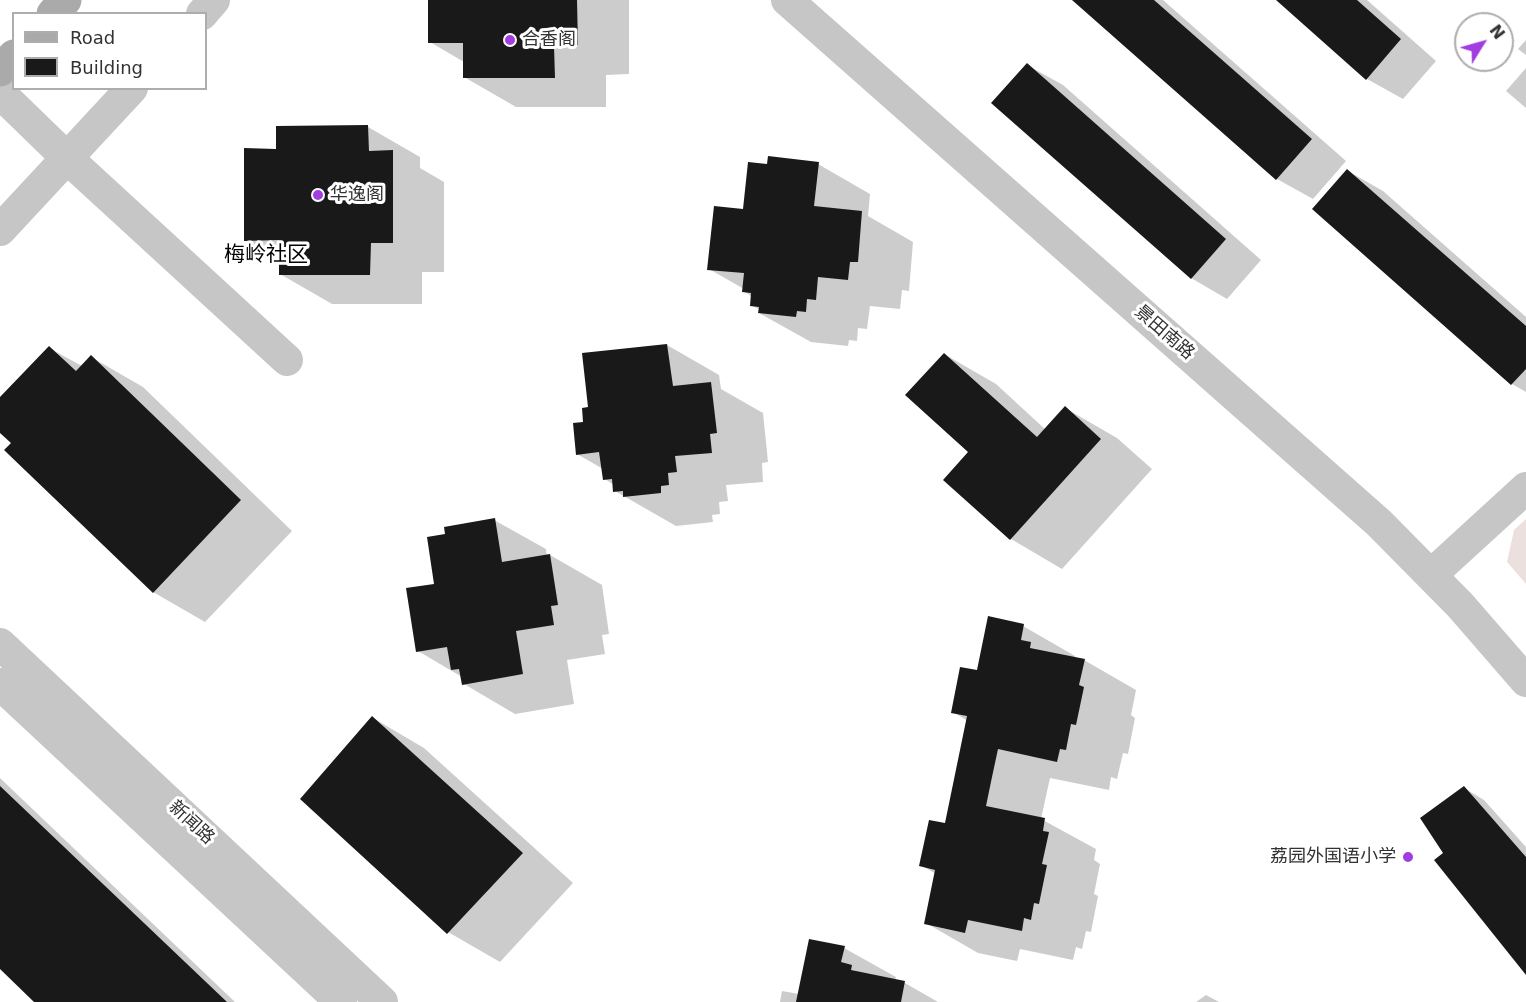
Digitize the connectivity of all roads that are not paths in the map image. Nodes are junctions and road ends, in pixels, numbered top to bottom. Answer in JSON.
{"nodes":[{"id":1,"x":65,"y":0,"type":"edge"},
{"id":2,"x":214,"y":0,"type":"edge"},
{"id":3,"x":787,"y":0,"type":"edge"},
{"id":4,"x":55,"y":12,"type":"edge"},
{"id":5,"x":204,"y":12,"type":"edge"},
{"id":6,"x":12,"y":58,"type":"edge"},
{"id":7,"x":0,"y":70,"type":"edge"},
{"id":8,"x":130,"y":90,"type":"edge"},
{"id":9,"x":0,"y":93,"type":"edge"},
{"id":10,"x":67,"y":158,"type":"junction"},
{"id":11,"x":0,"y":230,"type":"edge"},
{"id":12,"x":287,"y":360,"type":"dead end"},
{"id":13,"x":1526,"y":488,"type":"edge"},
{"id":14,"x":1431,"y":575,"type":"junction"},
{"id":15,"x":0,"y":644,"type":"edge"},
{"id":16,"x":1526,"y":681,"type":"edge"},
{"id":17,"x":0,"y":684,"type":"edge"},
{"id":18,"x":340,"y":1002,"type":"edge"},
{"id":19,"x":382,"y":1002,"type":"edge"}],
"edges":[{"from":1,"to":4,"type":"main road"},
{"from":2,"to":5,"type":"street"},
{"from":3,"to":14,"type":"street","name":"景田南路"},
{"from":6,"to":7,"type":"main road"},
{"from":8,"to":10,"type":"street"},
{"from":9,"to":10,"type":"street"},
{"from":10,"to":11,"type":"street"},
{"from":10,"to":12,"type":"street"},
{"from":13,"to":14,"type":"street"},
{"from":14,"to":16,"type":"street","name":"景田南路"},
{"from":15,"to":19,"type":"street","name":"新闻路"},
{"from":17,"to":18,"type":"street","name":"新闻路"}]}
